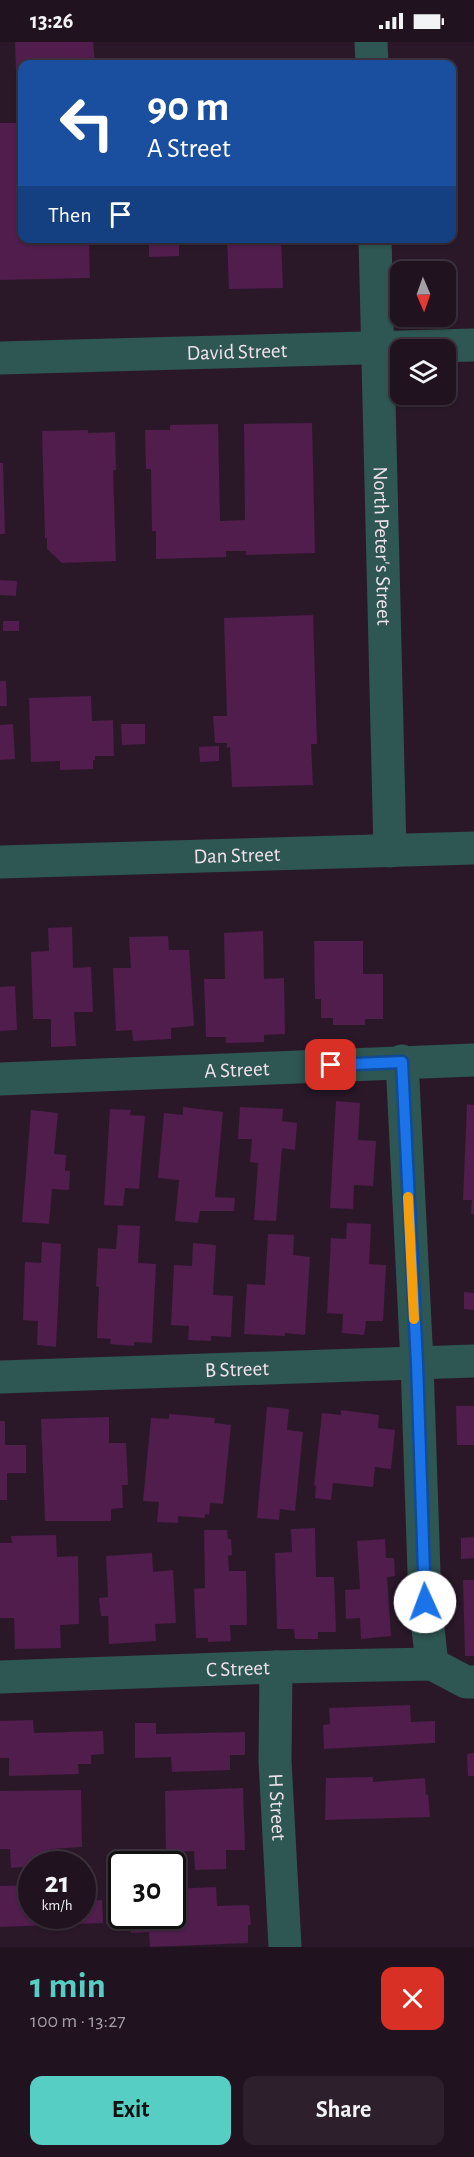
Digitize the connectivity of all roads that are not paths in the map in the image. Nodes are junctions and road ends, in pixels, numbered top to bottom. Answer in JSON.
{"nodes":[{"id":1,"x":371,"y":42,"type":"edge"},
{"id":2,"x":372,"y":60,"type":"edge"},
{"id":3,"x":375,"y":243,"type":"edge"},
{"id":4,"x":474,"y":345,"type":"edge"},
{"id":5,"x":377,"y":348,"type":"junction"},
{"id":6,"x":0,"y":358,"type":"edge"},
{"id":7,"x":474,"y":848,"type":"edge"},
{"id":8,"x":390,"y":851,"type":"junction"},
{"id":9,"x":0,"y":862,"type":"edge"},
{"id":10,"x":474,"y":1060,"type":"edge"},
{"id":11,"x":402,"y":1062,"type":"junction"},
{"id":12,"x":0,"y":1079,"type":"edge"},
{"id":13,"x":474,"y":1361,"type":"edge"},
{"id":14,"x":417,"y":1363,"type":"junction"},
{"id":15,"x":0,"y":1377,"type":"edge"},
{"id":16,"x":432,"y":1664,"type":"junction"},
{"id":17,"x":276,"y":1667,"type":"junction"},
{"id":18,"x":0,"y":1677,"type":"edge"},
{"id":19,"x":474,"y":1682,"type":"edge"},
{"id":20,"x":285,"y":1947,"type":"edge"}],
"edges":[{"from":1,"to":2,"type":"street"},
{"from":3,"to":5,"type":"street","name":"North Peter's Street"},
{"from":4,"to":5,"type":"street","name":"David Street"},
{"from":5,"to":6,"type":"street","name":"David Street"},
{"from":5,"to":8,"type":"street","name":"North Peter's Street"},
{"from":7,"to":8,"type":"street","name":"Dan Street"},
{"from":8,"to":9,"type":"street","name":"Dan Street"},
{"from":10,"to":11,"type":"street","name":"A Street"},
{"from":11,"to":12,"type":"street","name":"A Street"},
{"from":11,"to":14,"type":"street"},
{"from":13,"to":14,"type":"street","name":"B Street"},
{"from":14,"to":15,"type":"street","name":"B Street"},
{"from":14,"to":16,"type":"street"},
{"from":16,"to":17,"type":"street","name":"C Street"},
{"from":16,"to":19,"type":"street","name":"C Street"},
{"from":17,"to":18,"type":"street","name":"C Street"},
{"from":17,"to":20,"type":"street","name":"H Street"}]}
